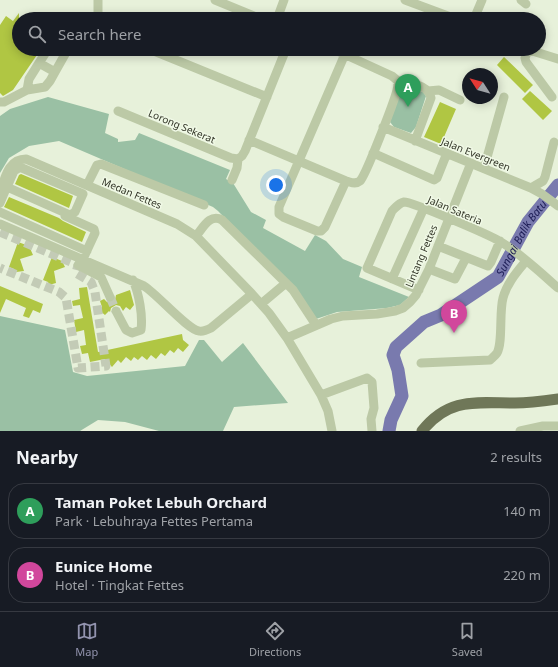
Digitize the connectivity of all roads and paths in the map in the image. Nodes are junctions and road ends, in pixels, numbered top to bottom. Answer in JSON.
{"nodes":[{"id":1,"x":98,"y":0,"type":"edge"},
{"id":2,"x":216,"y":0,"type":"edge"},
{"id":3,"x":284,"y":0,"type":"edge"},
{"id":4,"x":405,"y":0,"type":"edge"},
{"id":5,"x":482,"y":0,"type":"edge"},
{"id":6,"x":98,"y":12,"type":"edge"},
{"id":7,"x":245,"y":12,"type":"edge"},
{"id":8,"x":280,"y":12,"type":"edge"},
{"id":9,"x":437,"y":12,"type":"edge"},
{"id":10,"x":477,"y":12,"type":"edge"},
{"id":11,"x":44,"y":56,"type":"edge"},
{"id":12,"x":64,"y":56,"type":"edge"},
{"id":13,"x":166,"y":56,"type":"edge"},
{"id":14,"x":283,"y":56,"type":"edge"},
{"id":15,"x":343,"y":56,"type":"edge"},
{"id":16,"x":348,"y":56,"type":"edge"},
{"id":17,"x":525,"y":56,"type":"edge"},
{"id":18,"x":546,"y":56,"type":"edge"},
{"id":19,"x":558,"y":60,"type":"edge"},
{"id":20,"x":40,"y":63,"type":"junction"},
{"id":21,"x":55,"y":72,"type":"junction"},
{"id":22,"x":398,"y":81,"type":"junction"},
{"id":23,"x":28,"y":90,"type":"junction"},
{"id":24,"x":428,"y":91,"type":"junction"},
{"id":25,"x":267,"y":97,"type":"junction"},
{"id":26,"x":504,"y":97,"type":"dead end"},
{"id":27,"x":552,"y":97,"type":"dead end"},
{"id":28,"x":460,"y":100,"type":"dead end"},
{"id":29,"x":0,"y":102,"type":"edge"},
{"id":30,"x":118,"y":111,"type":"dead end"},
{"id":31,"x":383,"y":128,"type":"junction"},
{"id":32,"x":249,"y":140,"type":"junction"},
{"id":33,"x":415,"y":141,"type":"junction"},
{"id":34,"x":554,"y":142,"type":"dead end"},
{"id":35,"x":373,"y":153,"type":"junction"},
{"id":36,"x":447,"y":154,"type":"junction"},
{"id":37,"x":238,"y":159,"type":"junction"},
{"id":38,"x":299,"y":161,"type":"junction"},
{"id":39,"x":471,"y":163,"type":"junction"},
{"id":40,"x":484,"y":168,"type":"junction"},
{"id":41,"x":55,"y":177,"type":"junction"},
{"id":42,"x":232,"y":180,"type":"dead end"},
{"id":43,"x":346,"y":180,"type":"junction"},
{"id":44,"x":87,"y":185,"type":"junction"},
{"id":45,"x":531,"y":188,"type":"junction"},
{"id":46,"x":2,"y":191,"type":"edge"},
{"id":47,"x":0,"y":203,"type":"edge"},
{"id":48,"x":555,"y":204,"type":"edge"},
{"id":49,"x":204,"y":205,"type":"dead end"},
{"id":50,"x":424,"y":208,"type":"junction"},
{"id":51,"x":0,"y":212,"type":"edge"},
{"id":52,"x":448,"y":219,"type":"junction"},
{"id":53,"x":0,"y":224,"type":"edge"},
{"id":54,"x":196,"y":236,"type":"junction"},
{"id":55,"x":500,"y":241,"type":"junction"},
{"id":56,"x":438,"y":246,"type":"junction"},
{"id":57,"x":466,"y":258,"type":"junction"},
{"id":58,"x":523,"y":258,"type":"junction"},
{"id":59,"x":83,"y":259,"type":"junction"},
{"id":60,"x":429,"y":269,"type":"junction"},
{"id":61,"x":392,"y":279,"type":"junction"},
{"id":62,"x":133,"y":280,"type":"junction"},
{"id":63,"x":286,"y":283,"type":"junction"},
{"id":64,"x":558,"y":288,"type":"edge"},
{"id":65,"x":418,"y":290,"type":"junction"},
{"id":66,"x":252,"y":294,"type":"junction"},
{"id":67,"x":110,"y":297,"type":"tunnel mouth"},
{"id":68,"x":261,"y":304,"type":"junction"},
{"id":69,"x":116,"y":311,"type":"tunnel mouth"},
{"id":70,"x":316,"y":325,"type":"junction"},
{"id":71,"x":287,"y":338,"type":"junction"},
{"id":72,"x":421,"y":363,"type":"dead end"},
{"id":73,"x":321,"y":394,"type":"junction"},
{"id":74,"x":558,"y":399,"type":"edge"},
{"id":75,"x":558,"y":426,"type":"edge"},
{"id":76,"x":332,"y":431,"type":"edge"},
{"id":77,"x":372,"y":431,"type":"edge"},
{"id":78,"x":422,"y":431,"type":"edge"},
{"id":79,"x":520,"y":431,"type":"edge"}],
"edges":[{"from":1,"to":6,"type":"street"},
{"from":2,"to":7,"type":"street"},
{"from":3,"to":8,"type":"street"},
{"from":4,"to":9,"type":"street"},
{"from":5,"to":10,"type":"street"},
{"from":11,"to":20,"type":"street"},
{"from":12,"to":21,"type":"street"},
{"from":13,"to":25,"type":"street"},
{"from":14,"to":25,"type":"street"},
{"from":15,"to":38,"type":"street"},
{"from":16,"to":22,"type":"street"},
{"from":17,"to":27,"type":"street"},
{"from":18,"to":19,"type":"street"},
{"from":20,"to":21,"type":"street"},
{"from":20,"to":23,"type":"street"},
{"from":21,"to":23,"type":"street"},
{"from":22,"to":24,"type":"street"},
{"from":22,"to":31,"type":"street"},
{"from":23,"to":29,"type":"street"},
{"from":24,"to":28,"type":"street"},
{"from":24,"to":33,"type":"street"},
{"from":25,"to":32,"type":"street"},
{"from":26,"to":40,"type":"street"},
{"from":30,"to":37,"type":"street","name":"Lorong Sekerat"},
{"from":31,"to":33,"type":"street","name":"Jalan Evergreen"},
{"from":31,"to":35,"type":"street"},
{"from":32,"to":37,"type":"street"},
{"from":32,"to":38,"type":"street"},
{"from":33,"to":36,"type":"street","name":"Jalan Evergreen"},
{"from":34,"to":45,"type":"street"},
{"from":35,"to":36,"type":"street"},
{"from":35,"to":43,"type":"street"},
{"from":36,"to":39,"type":"street","name":"Jalan Evergreen"},
{"from":37,"to":42,"type":"street"},
{"from":38,"to":43,"type":"street"},
{"from":38,"to":43,"type":"street"},
{"from":39,"to":40,"type":"street","name":"Jalan Evergreen"},
{"from":39,"to":52,"type":"street","name":"Lintang Fettes"},
{"from":40,"to":45,"type":"street","name":"Jalan Evergreen"},
{"from":41,"to":41,"type":"street"},
{"from":41,"to":44,"type":"street","name":"Medan Fettes"},
{"from":41,"to":46,"type":"street","name":"Medan Fettes"},
{"from":44,"to":49,"type":"street"},
{"from":44,"to":54,"type":"street","name":"Medan Fettes"},
{"from":45,"to":48,"type":"street","name":"Jalan Evergreen"},
{"from":46,"to":47,"type":"street"},
{"from":46,"to":59,"type":"street"},
{"from":50,"to":52,"type":"street","name":"Jalan Sateria"},
{"from":50,"to":61,"type":"street"},
{"from":50,"to":61,"type":"street","name":"Jalan Sateria"},
{"from":51,"to":59,"type":"street"},
{"from":52,"to":55,"type":"street","name":"Jalan Sateria"},
{"from":52,"to":56,"type":"street","name":"Lintang Fettes"},
{"from":53,"to":59,"type":"street"},
{"from":54,"to":63,"type":"street"},
{"from":54,"to":66,"type":"street","name":"Medan Fettes"},
{"from":55,"to":57,"type":"street"},
{"from":55,"to":58,"type":"street","name":"Jalan Sateria"},
{"from":56,"to":57,"type":"street"},
{"from":56,"to":60,"type":"street","name":"Lintang Fettes"},
{"from":57,"to":60,"type":"street"},
{"from":58,"to":64,"type":"street","name":"Jalan Sateria"},
{"from":58,"to":72,"type":"street"},
{"from":59,"to":62,"type":"street"},
{"from":59,"to":67,"type":"street"},
{"from":60,"to":65,"type":"street","name":"Lintang Fettes"},
{"from":61,"to":65,"type":"street"},
{"from":62,"to":66,"type":"street"},
{"from":62,"to":69,"type":"street"},
{"from":63,"to":68,"type":"street"},
{"from":63,"to":70,"type":"street"},
{"from":65,"to":70,"type":"street","name":"Lintang Fettes"},
{"from":66,"to":68,"type":"street","name":"Medan Fettes"},
{"from":68,"to":71,"type":"street","name":"Medan Fettes"},
{"from":70,"to":71,"type":"street","name":"Lintang Fettes"},
{"from":71,"to":73,"type":"street","name":"Medan Fettes"},
{"from":73,"to":76,"type":"street","name":"Medan Fettes"},
{"from":73,"to":77,"type":"street"},
{"from":74,"to":78,"type":"main road"},
{"from":75,"to":79,"type":"street"}]}
